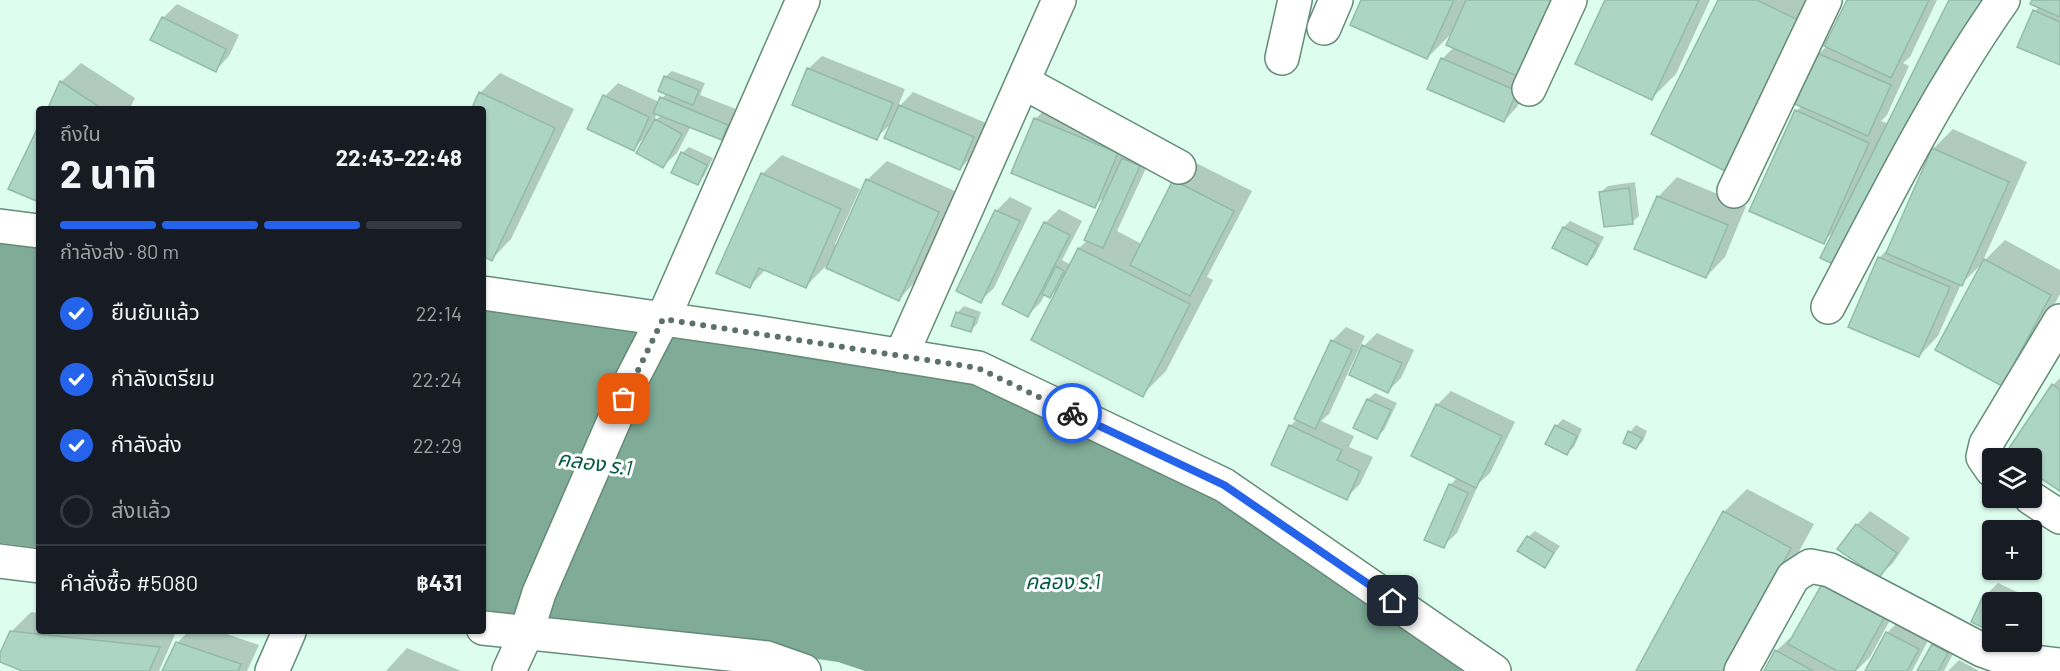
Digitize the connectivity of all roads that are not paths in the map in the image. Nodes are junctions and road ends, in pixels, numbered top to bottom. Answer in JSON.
{"nodes":[{"id":1,"x":803,"y":0,"type":"edge"},
{"id":2,"x":1059,"y":0,"type":"edge"},
{"id":3,"x":1295,"y":0,"type":"edge"},
{"id":4,"x":1570,"y":0,"type":"edge"},
{"id":5,"x":1825,"y":0,"type":"edge"},
{"id":6,"x":2003,"y":0,"type":"edge"},
{"id":7,"x":1282,"y":58,"type":"dead end"},
{"id":8,"x":1023,"y":82,"type":"junction"},
{"id":9,"x":1528,"y":89,"type":"dead end"},
{"id":10,"x":1179,"y":167,"type":"dead end"},
{"id":11,"x":1734,"y":191,"type":"dead end"},
{"id":12,"x":0,"y":226,"type":"edge"},
{"id":13,"x":36,"y":231,"type":"edge"},
{"id":14,"x":486,"y":293,"type":"edge"},
{"id":15,"x":1828,"y":307,"type":"dead end"},
{"id":16,"x":663,"y":319,"type":"junction"},
{"id":17,"x":2060,"y":321,"type":"edge"},
{"id":18,"x":901,"y":356,"type":"junction"},
{"id":19,"x":1985,"y":448,"type":"edge"},
{"id":20,"x":2042,"y":505,"type":"edge"},
{"id":21,"x":2060,"y":517,"type":"edge"},
{"id":22,"x":0,"y":561,"type":"edge"},
{"id":23,"x":36,"y":566,"type":"edge"},
{"id":24,"x":486,"y":628,"type":"edge"},
{"id":25,"x":288,"y":634,"type":"edge"},
{"id":26,"x":526,"y":634,"type":"junction"},
{"id":27,"x":764,"y":665,"type":"edge"},
{"id":28,"x":2060,"y":665,"type":"edge"},
{"id":29,"x":272,"y":671,"type":"edge"},
{"id":30,"x":509,"y":671,"type":"edge"},
{"id":31,"x":804,"y":671,"type":"edge"},
{"id":32,"x":1494,"y":671,"type":"edge"},
{"id":33,"x":1741,"y":671,"type":"edge"}],
"edges":[{"from":1,"to":16,"type":"street"},
{"from":2,"to":8,"type":"street"},
{"from":3,"to":7,"type":"street"},
{"from":4,"to":9,"type":"street"},
{"from":5,"to":11,"type":"street"},
{"from":6,"to":15,"type":"street"},
{"from":8,"to":10,"type":"street"},
{"from":8,"to":18,"type":"street"},
{"from":12,"to":13,"type":"street"},
{"from":14,"to":16,"type":"street"},
{"from":16,"to":18,"type":"street"},
{"from":16,"to":26,"type":"street"},
{"from":17,"to":19,"type":"street"},
{"from":18,"to":32,"type":"street"},
{"from":20,"to":21,"type":"street"},
{"from":22,"to":23,"type":"street"},
{"from":24,"to":26,"type":"street"},
{"from":25,"to":29,"type":"street"},
{"from":26,"to":27,"type":"street"},
{"from":26,"to":30,"type":"street"},
{"from":27,"to":31,"type":"street"},
{"from":28,"to":33,"type":"street"}]}
